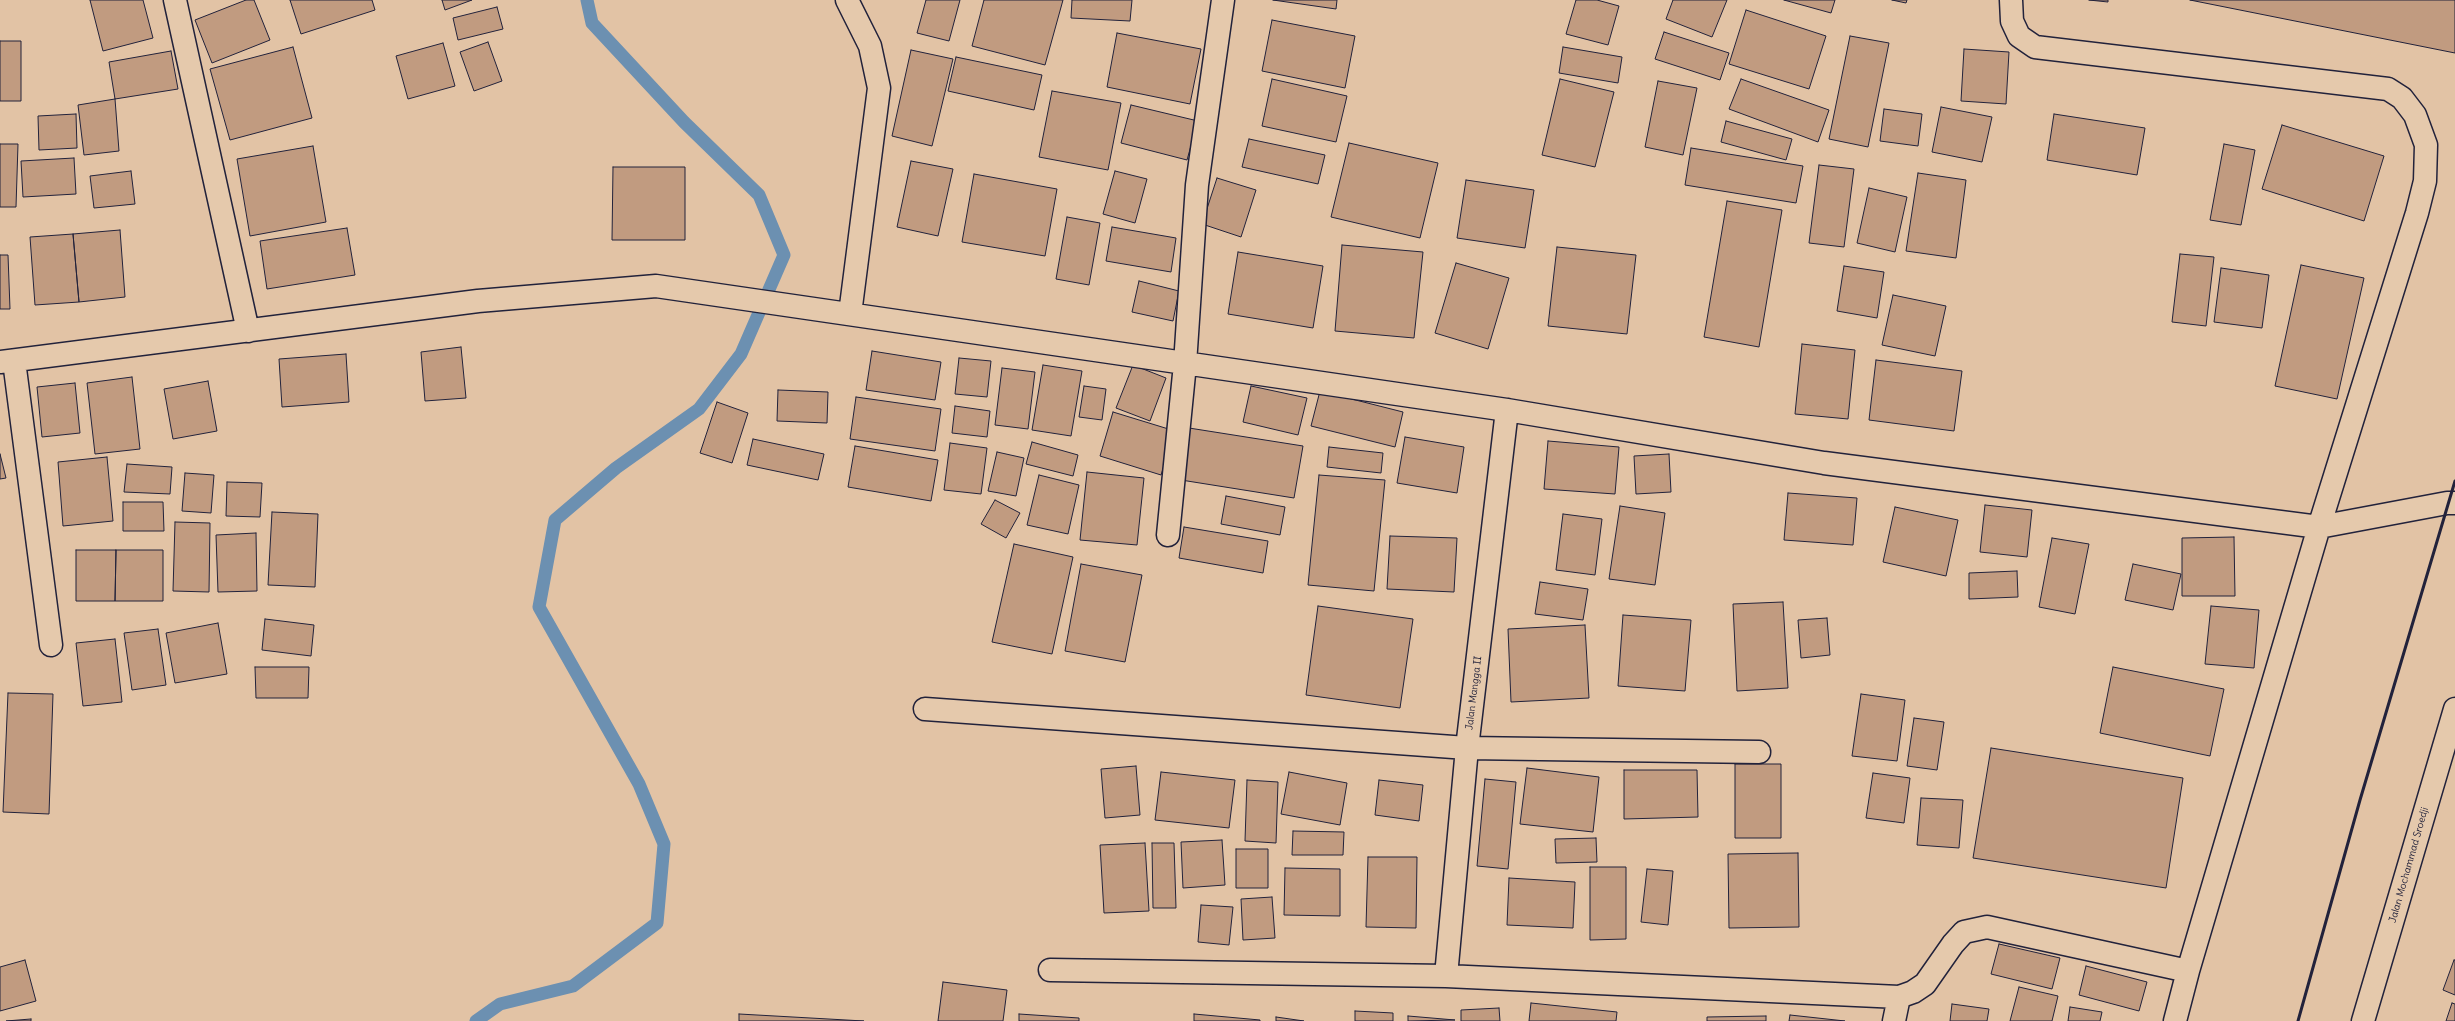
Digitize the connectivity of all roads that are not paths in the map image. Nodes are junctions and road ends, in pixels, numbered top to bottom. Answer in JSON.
{"nodes":[{"id":1,"x":175,"y":0,"type":"edge"},
{"id":2,"x":847,"y":0,"type":"edge"},
{"id":3,"x":1223,"y":0,"type":"edge"},
{"id":4,"x":2011,"y":0,"type":"edge"},
{"id":5,"x":850,"y":314,"type":"junction"},
{"id":6,"x":248,"y":331,"type":"junction"},
{"id":7,"x":7,"y":362,"type":"edge"},
{"id":8,"x":1185,"y":364,"type":"junction"},
{"id":9,"x":1507,"y":410,"type":"junction"},
{"id":10,"x":2455,"y":503,"type":"edge"},
{"id":11,"x":2319,"y":527,"type":"junction"},
{"id":12,"x":1168,"y":535,"type":"dead end"},
{"id":13,"x":51,"y":645,"type":"dead end"},
{"id":14,"x":925,"y":709,"type":"dead end"},
{"id":15,"x":2455,"y":709,"type":"edge"},
{"id":16,"x":1467,"y":748,"type":"junction"},
{"id":17,"x":1759,"y":752,"type":"dead end"},
{"id":18,"x":1050,"y":970,"type":"dead end"},
{"id":19,"x":2188,"y":971,"type":"junction"},
{"id":20,"x":1446,"y":976,"type":"junction"},
{"id":21,"x":1899,"y":997,"type":"junction"},
{"id":22,"x":1894,"y":1021,"type":"edge"},
{"id":23,"x":2175,"y":1021,"type":"edge"},
{"id":24,"x":2362,"y":1021,"type":"edge"}],
"edges":[{"from":1,"to":6,"type":"street"},
{"from":2,"to":5,"type":"street"},
{"from":3,"to":8,"type":"street"},
{"from":4,"to":11,"type":"street"},
{"from":5,"to":6,"type":"street"},
{"from":5,"to":8,"type":"street"},
{"from":6,"to":7,"type":"street"},
{"from":7,"to":13,"type":"street"},
{"from":8,"to":9,"type":"street"},
{"from":8,"to":12,"type":"street"},
{"from":9,"to":11,"type":"street"},
{"from":9,"to":16,"type":"street","name":"Jalan Mangga II"},
{"from":10,"to":11,"type":"street"},
{"from":11,"to":19,"type":"street"},
{"from":14,"to":16,"type":"street"},
{"from":15,"to":24,"type":"street","name":"Jalan Mochammad Sroedji"},
{"from":16,"to":17,"type":"street"},
{"from":16,"to":20,"type":"street","name":"Jalan Mangga II"},
{"from":18,"to":20,"type":"street"},
{"from":19,"to":21,"type":"street"},
{"from":19,"to":23,"type":"street"},
{"from":20,"to":21,"type":"street"},
{"from":21,"to":22,"type":"street"}]}
